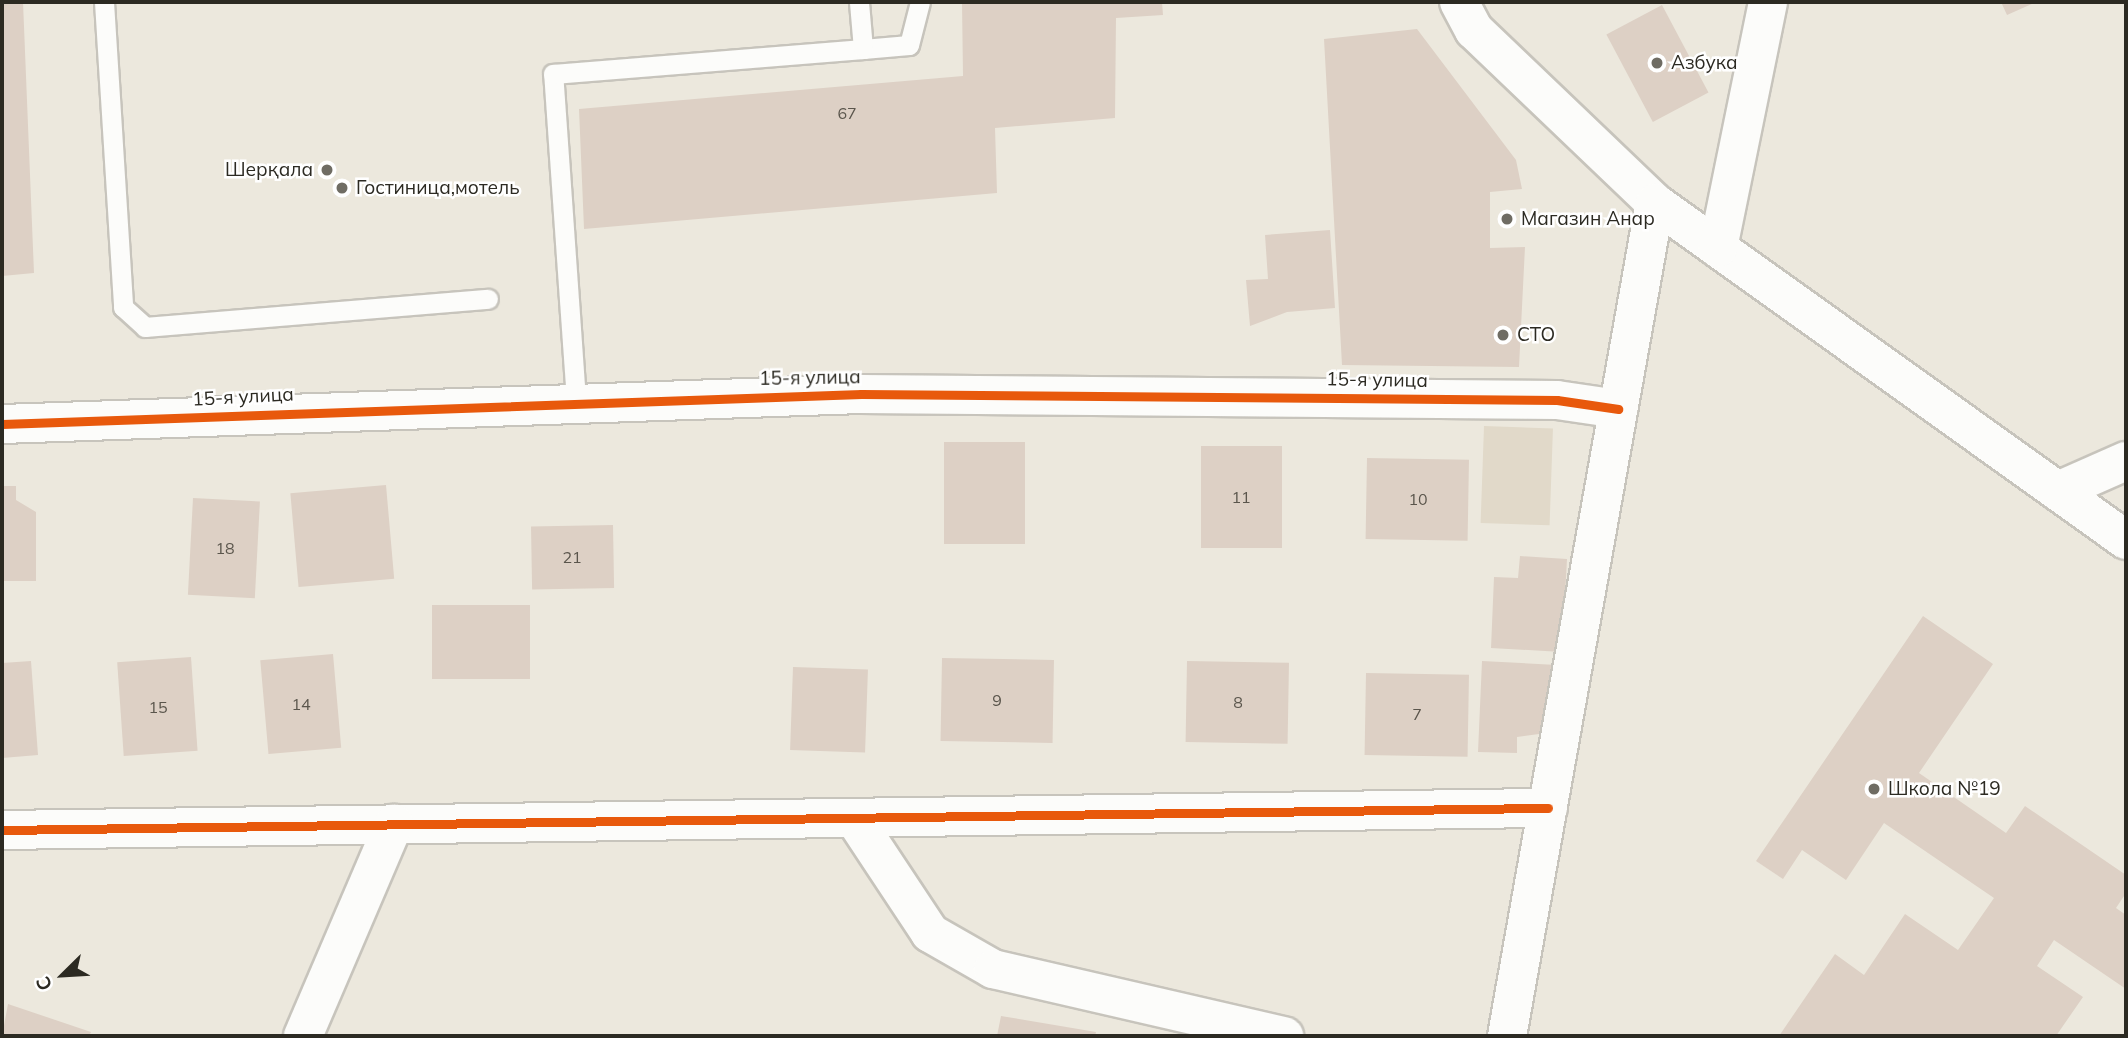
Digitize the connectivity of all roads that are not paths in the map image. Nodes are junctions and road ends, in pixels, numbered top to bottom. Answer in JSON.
{"nodes":[{"id":1,"x":104,"y":2,"type":"edge"},
{"id":2,"x":859,"y":2,"type":"edge"},
{"id":3,"x":920,"y":2,"type":"edge"},
{"id":4,"x":1459,"y":2,"type":"edge"},
{"id":5,"x":1768,"y":2,"type":"edge"},
{"id":6,"x":863,"y":49,"type":"junction"},
{"id":7,"x":1655,"y":203,"type":"junction"},
{"id":8,"x":1718,"y":248,"type":"junction"},
{"id":9,"x":488,"y":299,"type":"dead end"},
{"id":10,"x":576,"y":400,"type":"junction"},
{"id":11,"x":1618,"y":409,"type":"junction"},
{"id":12,"x":2,"y":424,"type":"edge"},
{"id":13,"x":2126,"y":461,"type":"edge"},
{"id":14,"x":2058,"y":491,"type":"junction"},
{"id":15,"x":2126,"y":540,"type":"edge"},
{"id":16,"x":1548,"y":808,"type":"junction"},
{"id":17,"x":854,"y":818,"type":"junction"},
{"id":18,"x":394,"y":824,"type":"junction"},
{"id":19,"x":2,"y":830,"type":"edge"},
{"id":20,"x":303,"y":1036,"type":"edge"},
{"id":21,"x":1284,"y":1036,"type":"edge"},
{"id":22,"x":1507,"y":1036,"type":"edge"}],
"edges":[{"from":1,"to":9,"type":"lane"},
{"from":2,"to":6,"type":"lane"},
{"from":3,"to":6,"type":"lane"},
{"from":4,"to":7,"type":"street"},
{"from":5,"to":8,"type":"street"},
{"from":6,"to":10,"type":"lane"},
{"from":7,"to":8,"type":"street"},
{"from":7,"to":11,"type":"street"},
{"from":8,"to":14,"type":"street"},
{"from":10,"to":11,"type":"street","name":"15-я улица"},
{"from":10,"to":12,"type":"street","name":"15-я улица"},
{"from":11,"to":16,"type":"street"},
{"from":13,"to":14,"type":"street"},
{"from":14,"to":15,"type":"street"},
{"from":16,"to":17,"type":"street"},
{"from":16,"to":22,"type":"street"},
{"from":17,"to":18,"type":"street"},
{"from":17,"to":21,"type":"street"},
{"from":18,"to":19,"type":"street"},
{"from":18,"to":20,"type":"street"}]}
